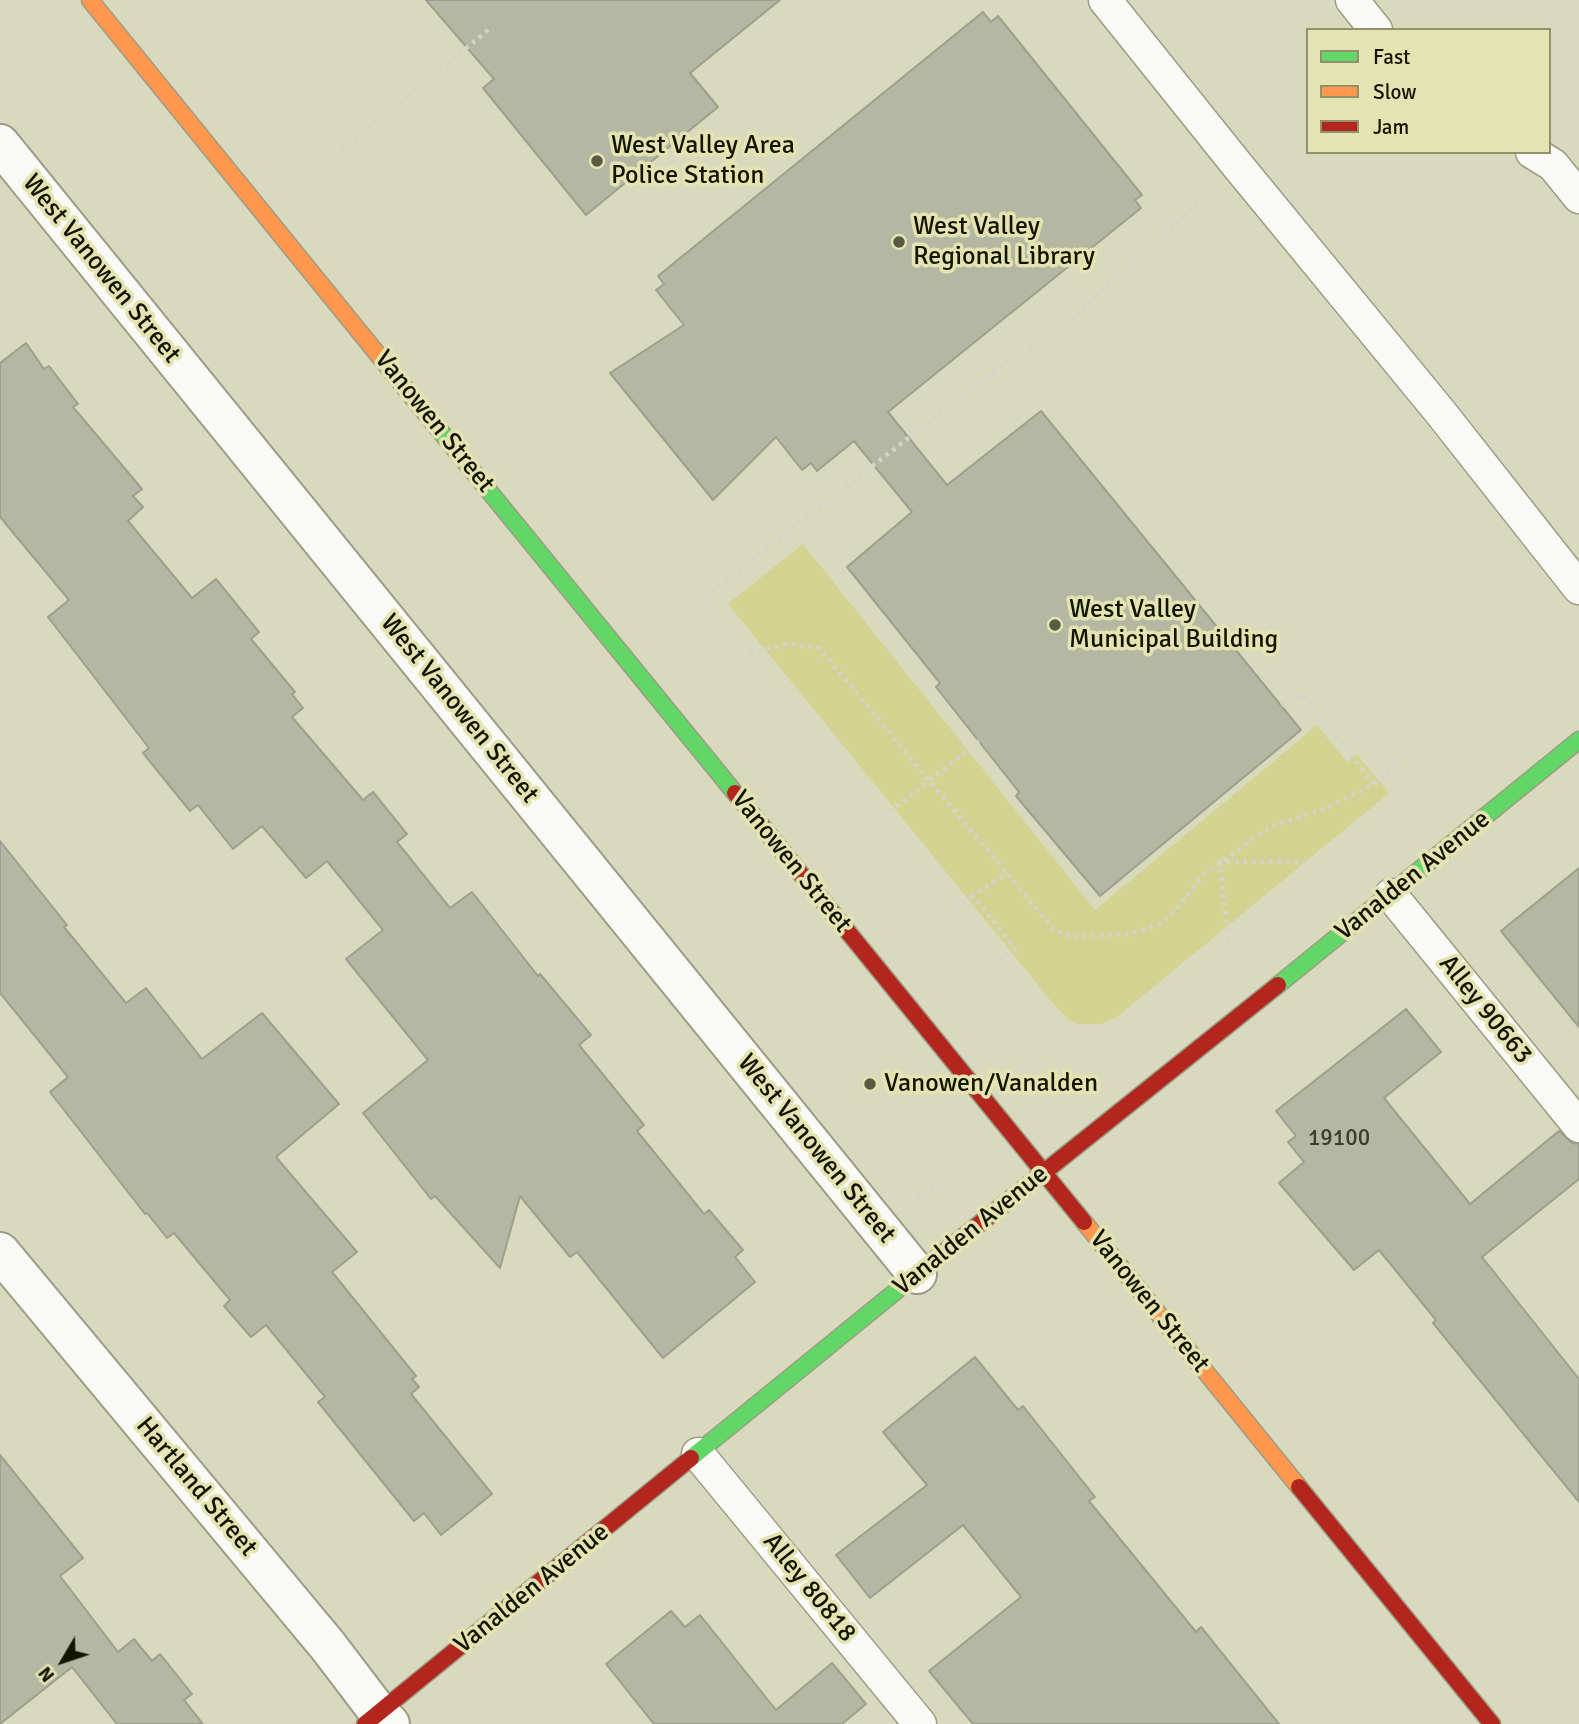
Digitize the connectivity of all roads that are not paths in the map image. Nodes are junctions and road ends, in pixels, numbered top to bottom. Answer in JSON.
{"nodes":[{"id":1,"x":90,"y":0,"type":"edge"},
{"id":2,"x":1105,"y":0,"type":"edge"},
{"id":3,"x":1352,"y":0,"type":"edge"},
{"id":4,"x":1374,"y":28,"type":"edge"},
{"id":5,"x":0,"y":144,"type":"edge"},
{"id":6,"x":1535,"y":154,"type":"edge"},
{"id":7,"x":1579,"y":197,"type":"edge"},
{"id":8,"x":1579,"y":588,"type":"edge"},
{"id":9,"x":1579,"y":740,"type":"edge"},
{"id":10,"x":1391,"y":894,"type":"junction"},
{"id":11,"x":1579,"y":1126,"type":"edge"},
{"id":12,"x":1044,"y":1171,"type":"junction"},
{"id":13,"x":0,"y":1252,"type":"edge"},
{"id":14,"x":917,"y":1274,"type":"junction"},
{"id":15,"x":698,"y":1454,"type":"junction"},
{"id":16,"x":378,"y":1720,"type":"edge"},
{"id":17,"x":919,"y":1724,"type":"edge"},
{"id":18,"x":1492,"y":1724,"type":"edge"}],
"edges":[{"from":1,"to":12,"type":"main road","name":"Vanowen Street"},
{"from":2,"to":8,"type":"lane"},
{"from":3,"to":4,"type":"lane"},
{"from":5,"to":14,"type":"street","name":"West Vanowen Street"},
{"from":6,"to":7,"type":"lane"},
{"from":9,"to":10,"type":"main road","name":"Vanalden Avenue"},
{"from":10,"to":11,"type":"lane","name":"Alley 90663"},
{"from":10,"to":12,"type":"main road","name":"Vanalden Avenue"},
{"from":12,"to":14,"type":"main road","name":"Vanalden Avenue"},
{"from":12,"to":18,"type":"main road","name":"Vanowen Street"},
{"from":13,"to":16,"type":"street","name":"Hartland Street"},
{"from":14,"to":15,"type":"main road","name":"Vanalden Avenue"},
{"from":15,"to":16,"type":"main road","name":"Vanalden Avenue"},
{"from":15,"to":17,"type":"lane","name":"Alley 80818"}]}
